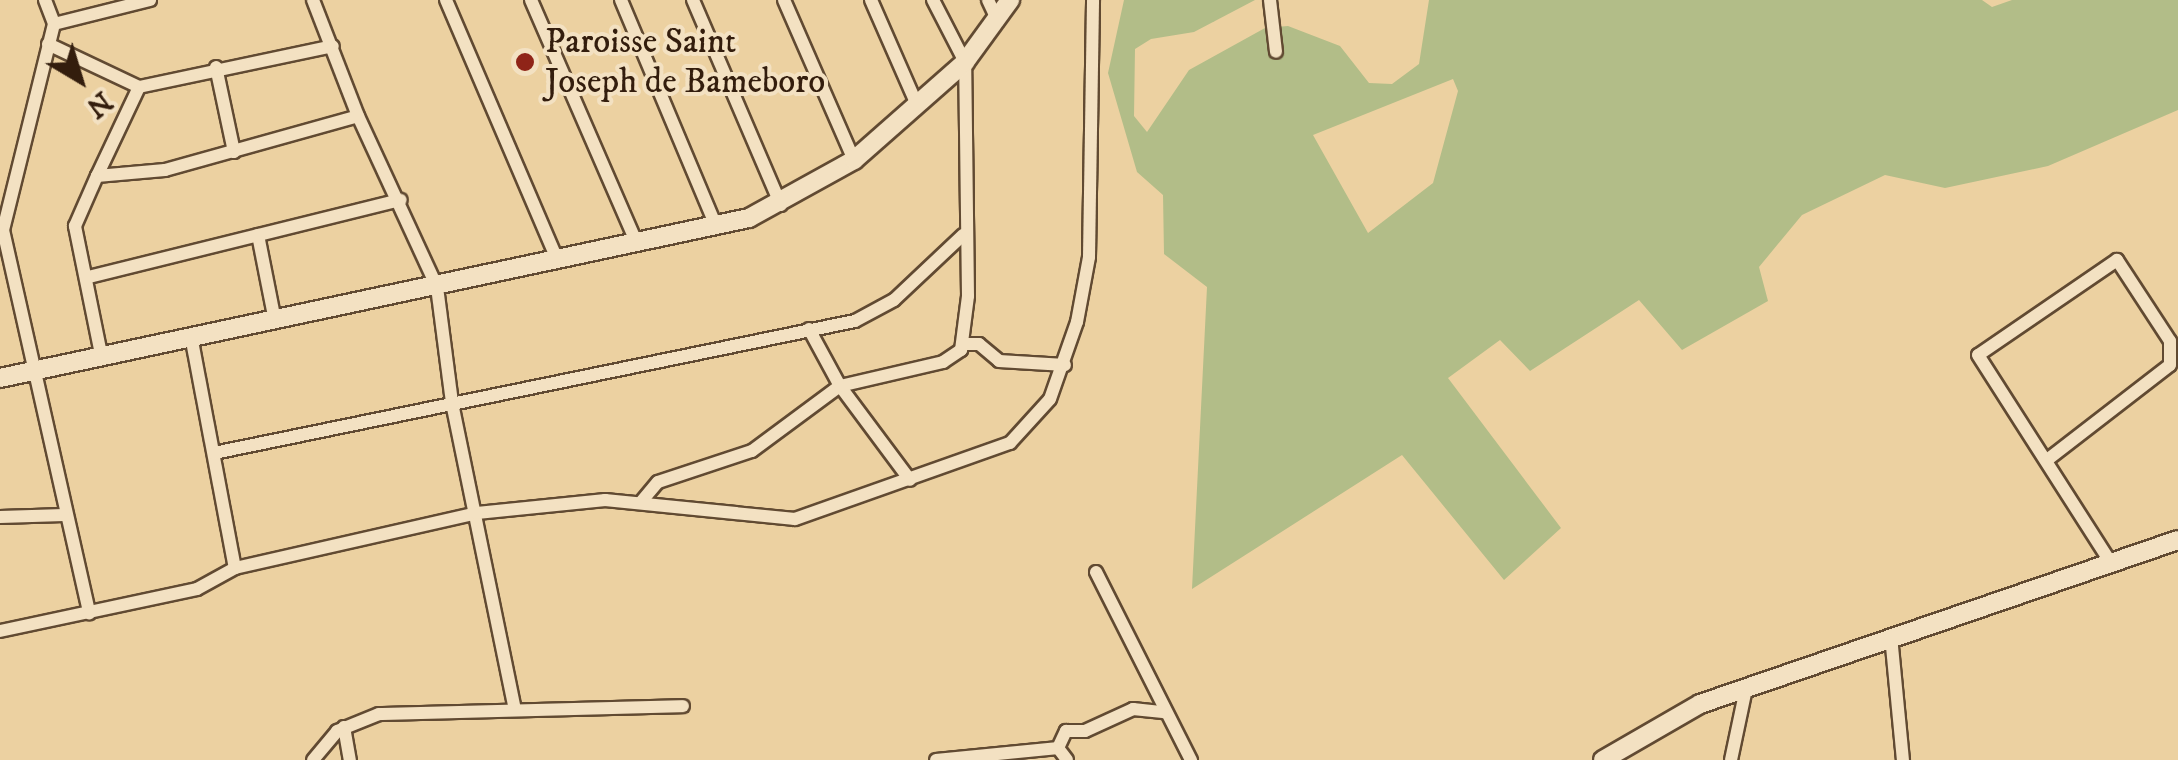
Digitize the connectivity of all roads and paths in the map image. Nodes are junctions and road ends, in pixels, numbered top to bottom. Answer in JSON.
{"nodes":[{"id":1,"x":45,"y":0,"type":"edge"},
{"id":2,"x":150,"y":0,"type":"edge"},
{"id":3,"x":314,"y":0,"type":"edge"},
{"id":4,"x":446,"y":0,"type":"edge"},
{"id":5,"x":532,"y":0,"type":"edge"},
{"id":6,"x":621,"y":0,"type":"edge"},
{"id":7,"x":694,"y":0,"type":"edge"},
{"id":8,"x":784,"y":0,"type":"edge"},
{"id":9,"x":870,"y":0,"type":"edge"},
{"id":10,"x":933,"y":0,"type":"edge"},
{"id":11,"x":988,"y":0,"type":"edge"},
{"id":12,"x":1010,"y":0,"type":"edge"},
{"id":13,"x":1094,"y":0,"type":"edge"},
{"id":14,"x":1270,"y":0,"type":"edge"},
{"id":15,"x":54,"y":24,"type":"junction"},
{"id":16,"x":998,"y":24,"type":"junction"},
{"id":17,"x":48,"y":44,"type":"junction"},
{"id":18,"x":333,"y":46,"type":"junction"},
{"id":19,"x":1276,"y":52,"type":"dead end"},
{"id":20,"x":965,"y":62,"type":"junction"},
{"id":21,"x":216,"y":68,"type":"junction"},
{"id":22,"x":140,"y":87,"type":"junction"},
{"id":23,"x":917,"y":105,"type":"junction"},
{"id":24,"x":358,"y":116,"type":"junction"},
{"id":25,"x":234,"y":152,"type":"junction"},
{"id":26,"x":854,"y":160,"type":"junction"},
{"id":27,"x":96,"y":176,"type":"junction"},
{"id":28,"x":400,"y":200,"type":"junction"},
{"id":29,"x":781,"y":205,"type":"junction"},
{"id":30,"x":717,"y":228,"type":"junction"},
{"id":31,"x":1,"y":231,"type":"edge"},
{"id":32,"x":962,"y":235,"type":"junction"},
{"id":33,"x":258,"y":236,"type":"junction"},
{"id":34,"x":637,"y":244,"type":"junction"},
{"id":35,"x":558,"y":261,"type":"junction"},
{"id":36,"x":88,"y":277,"type":"junction"},
{"id":37,"x":437,"y":287,"type":"junction"},
{"id":38,"x":275,"y":321,"type":"junction"},
{"id":39,"x":809,"y":330,"type":"junction"},
{"id":40,"x":192,"y":341,"type":"junction"},
{"id":41,"x":964,"y":344,"type":"junction"},
{"id":42,"x":102,"y":359,"type":"junction"},
{"id":43,"x":1065,"y":365,"type":"junction"},
{"id":44,"x":30,"y":374,"type":"junction"},
{"id":45,"x":0,"y":378,"type":"edge"},
{"id":46,"x":840,"y":386,"type":"junction"},
{"id":47,"x":452,"y":403,"type":"junction"},
{"id":48,"x":214,"y":453,"type":"junction"},
{"id":49,"x":2047,"y":460,"type":"junction"},
{"id":50,"x":910,"y":480,"type":"junction"},
{"id":51,"x":641,"y":502,"type":"junction"},
{"id":52,"x":477,"y":513,"type":"junction"},
{"id":53,"x":64,"y":515,"type":"junction"},
{"id":54,"x":0,"y":516,"type":"edge"},
{"id":55,"x":2178,"y":540,"type":"edge"},
{"id":56,"x":2109,"y":560,"type":"junction"},
{"id":57,"x":235,"y":568,"type":"junction"},
{"id":58,"x":1096,"y":572,"type":"dead end"},
{"id":59,"x":89,"y":614,"type":"junction"},
{"id":60,"x":0,"y":631,"type":"edge"},
{"id":61,"x":1891,"y":636,"type":"junction"},
{"id":62,"x":1746,"y":688,"type":"junction"},
{"id":63,"x":683,"y":706,"type":"dead end"},
{"id":64,"x":516,"y":709,"type":"junction"},
{"id":65,"x":1163,"y":712,"type":"junction"},
{"id":66,"x":344,"y":726,"type":"junction"},
{"id":67,"x":1058,"y":748,"type":"junction"},
{"id":68,"x":312,"y":760,"type":"edge"},
{"id":69,"x":350,"y":760,"type":"edge"},
{"id":70,"x":936,"y":760,"type":"edge"},
{"id":71,"x":1068,"y":760,"type":"edge"},
{"id":72,"x":1191,"y":760,"type":"edge"},
{"id":73,"x":1603,"y":760,"type":"edge"},
{"id":74,"x":1731,"y":760,"type":"edge"},
{"id":75,"x":1903,"y":760,"type":"edge"}],
"edges":[{"from":1,"to":15,"type":"street"},
{"from":2,"to":15,"type":"street"},
{"from":3,"to":18,"type":"street"},
{"from":4,"to":35,"type":"street"},
{"from":5,"to":34,"type":"street"},
{"from":6,"to":30,"type":"street"},
{"from":7,"to":29,"type":"street"},
{"from":8,"to":26,"type":"street"},
{"from":9,"to":23,"type":"street"},
{"from":10,"to":20,"type":"street"},
{"from":11,"to":16,"type":"street"},
{"from":12,"to":16,"type":"street"},
{"from":13,"to":43,"type":"street"},
{"from":14,"to":19,"type":"street"},
{"from":15,"to":17,"type":"street"},
{"from":16,"to":20,"type":"street"},
{"from":17,"to":22,"type":"street"},
{"from":17,"to":31,"type":"street"},
{"from":18,"to":21,"type":"street"},
{"from":18,"to":24,"type":"street"},
{"from":20,"to":23,"type":"street"},
{"from":20,"to":32,"type":"street"},
{"from":21,"to":22,"type":"street"},
{"from":21,"to":25,"type":"street"},
{"from":22,"to":27,"type":"street"},
{"from":23,"to":26,"type":"street"},
{"from":24,"to":25,"type":"street"},
{"from":24,"to":28,"type":"street"},
{"from":25,"to":27,"type":"street"},
{"from":26,"to":29,"type":"street"},
{"from":27,"to":36,"type":"street"},
{"from":28,"to":33,"type":"street"},
{"from":28,"to":37,"type":"street"},
{"from":29,"to":30,"type":"street"},
{"from":30,"to":34,"type":"street"},
{"from":31,"to":44,"type":"street"},
{"from":32,"to":39,"type":"street"},
{"from":32,"to":41,"type":"street"},
{"from":33,"to":36,"type":"street"},
{"from":33,"to":38,"type":"street"},
{"from":34,"to":35,"type":"street"},
{"from":35,"to":37,"type":"street"},
{"from":36,"to":42,"type":"street"},
{"from":37,"to":38,"type":"street"},
{"from":37,"to":47,"type":"street"},
{"from":38,"to":40,"type":"street"},
{"from":39,"to":46,"type":"street"},
{"from":39,"to":47,"type":"street"},
{"from":40,"to":42,"type":"street"},
{"from":40,"to":48,"type":"street"},
{"from":41,"to":43,"type":"street"},
{"from":41,"to":46,"type":"street"},
{"from":42,"to":44,"type":"street"},
{"from":43,"to":50,"type":"street"},
{"from":44,"to":45,"type":"street"},
{"from":44,"to":53,"type":"street"},
{"from":46,"to":50,"type":"street"},
{"from":46,"to":51,"type":"street"},
{"from":47,"to":48,"type":"street"},
{"from":47,"to":52,"type":"street"},
{"from":48,"to":57,"type":"street"},
{"from":49,"to":49,"type":"street"},
{"from":49,"to":56,"type":"street"},
{"from":50,"to":51,"type":"street"},
{"from":51,"to":52,"type":"street"},
{"from":52,"to":57,"type":"street"},
{"from":52,"to":64,"type":"street"},
{"from":53,"to":54,"type":"street"},
{"from":53,"to":59,"type":"street"},
{"from":55,"to":56,"type":"street"},
{"from":56,"to":61,"type":"street"},
{"from":57,"to":59,"type":"street"},
{"from":58,"to":65,"type":"street"},
{"from":59,"to":60,"type":"street"},
{"from":61,"to":62,"type":"street"},
{"from":61,"to":75,"type":"street"},
{"from":62,"to":73,"type":"street"},
{"from":62,"to":74,"type":"street"},
{"from":63,"to":64,"type":"street"},
{"from":64,"to":66,"type":"street"},
{"from":65,"to":67,"type":"street"},
{"from":65,"to":72,"type":"street"},
{"from":66,"to":68,"type":"street"},
{"from":66,"to":69,"type":"street"},
{"from":67,"to":70,"type":"street"},
{"from":67,"to":71,"type":"street"}]}
